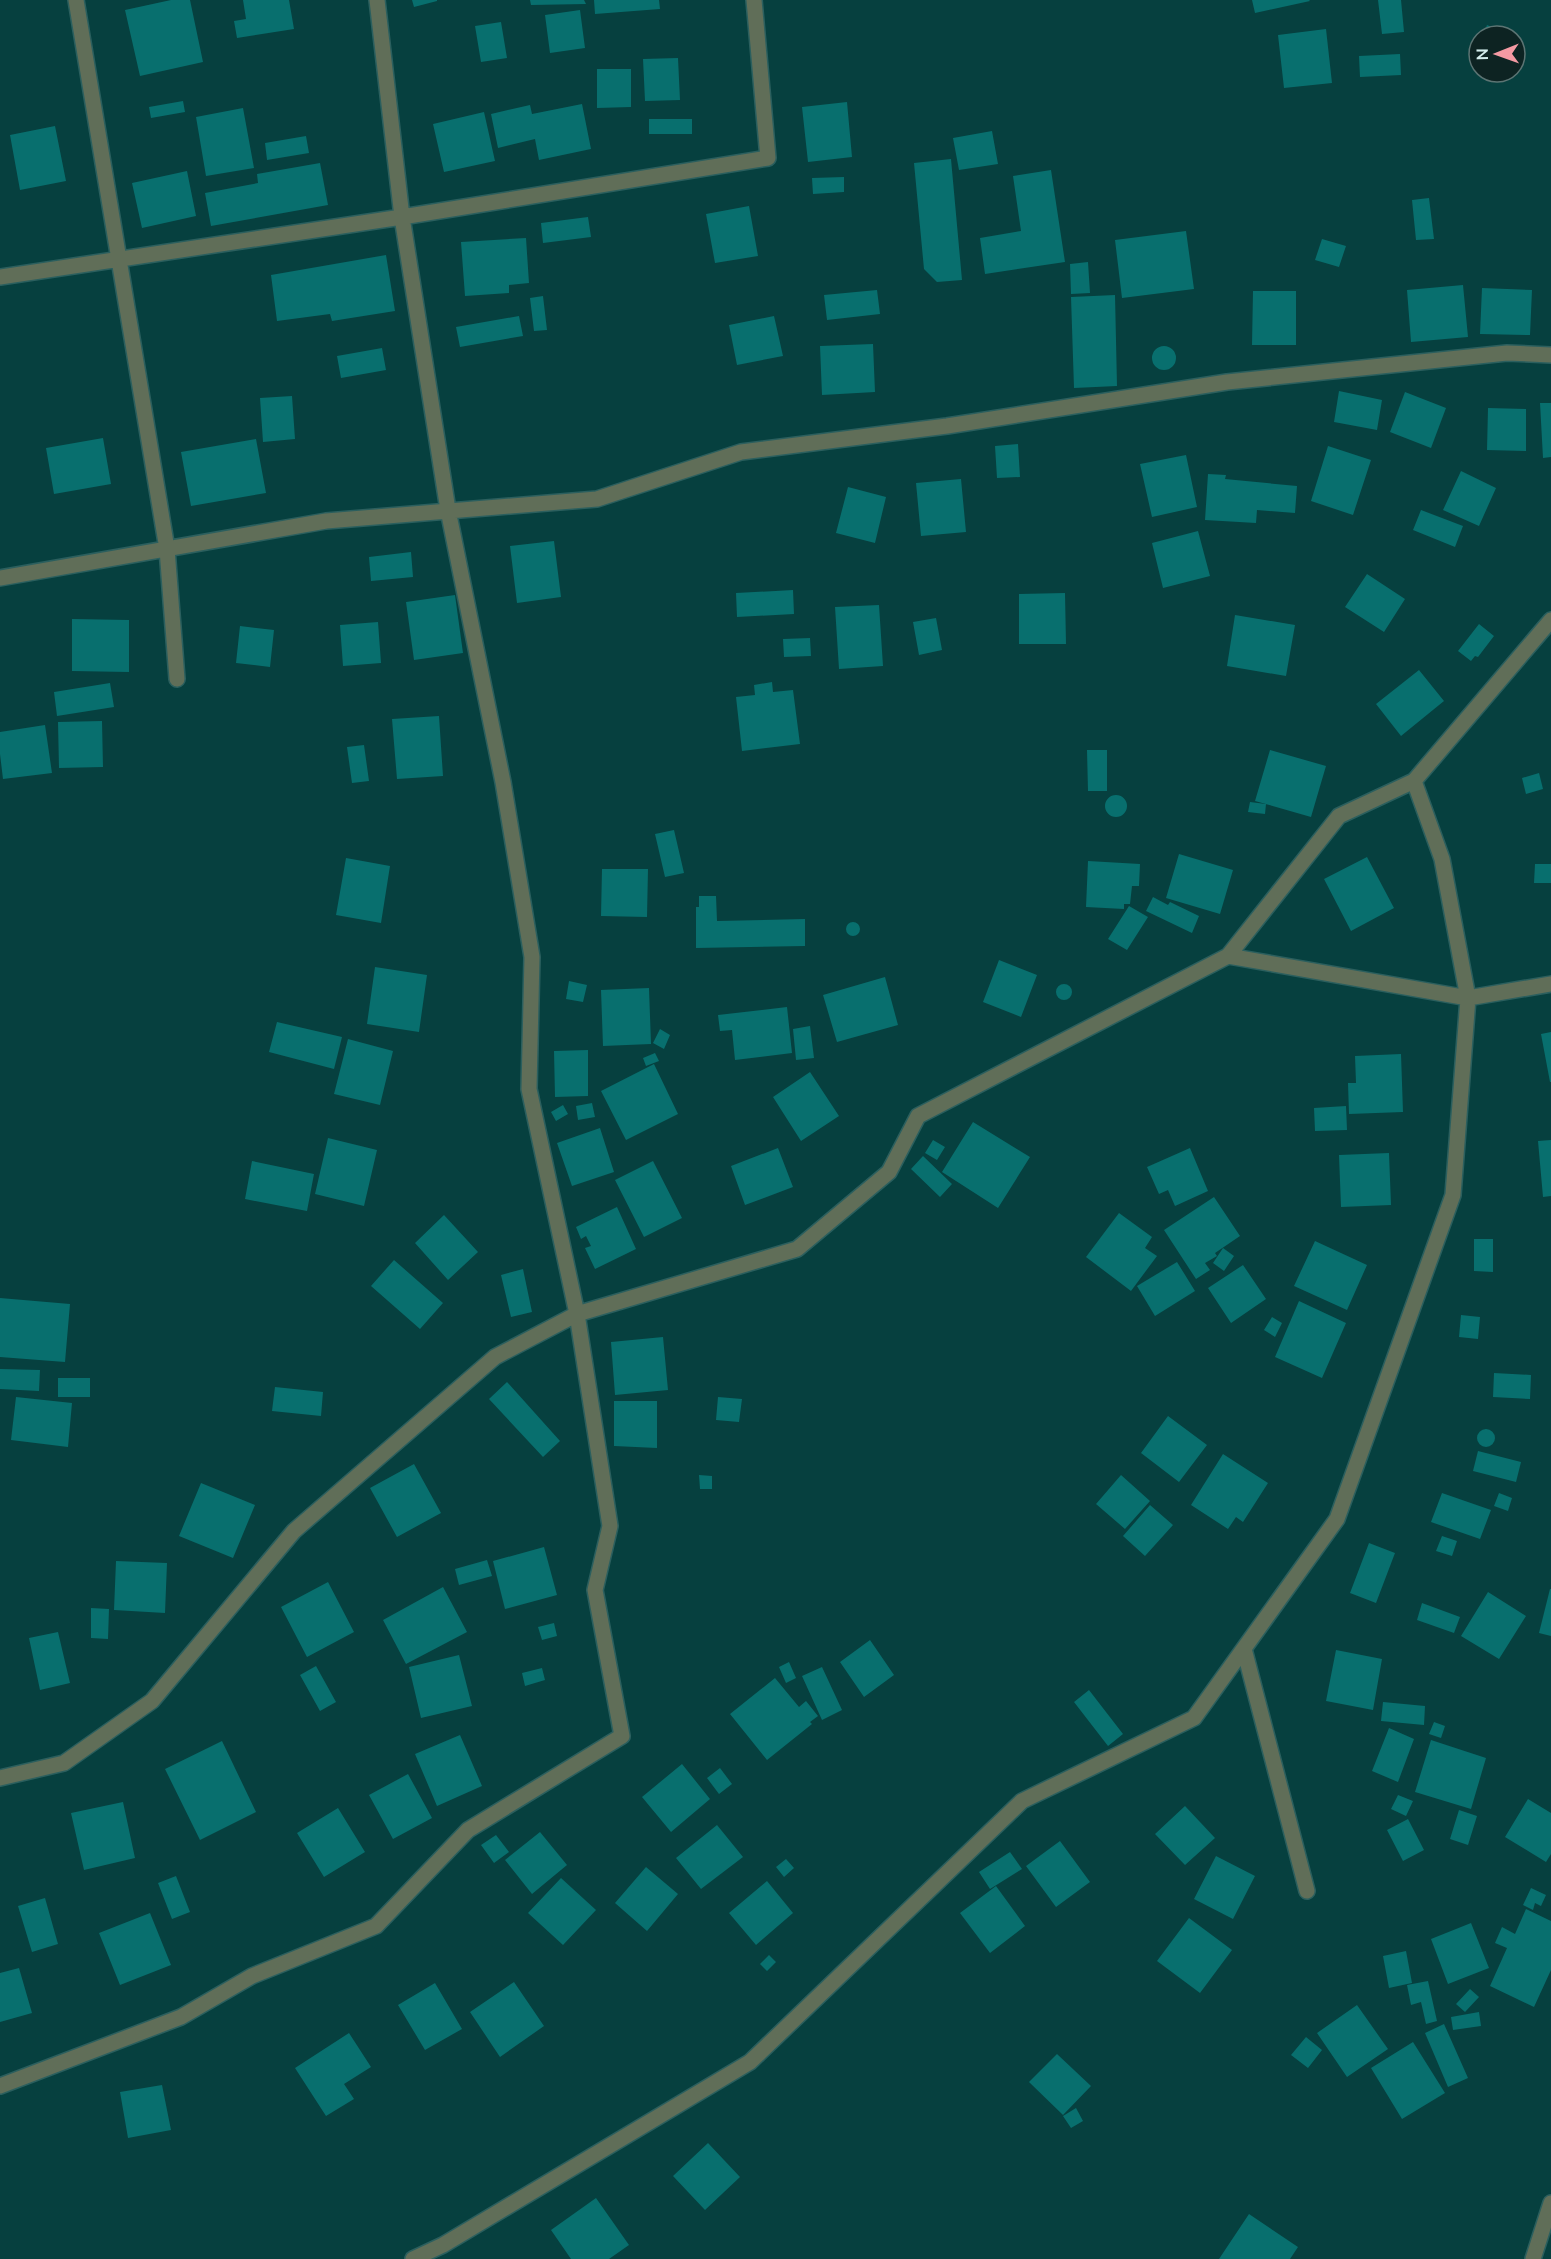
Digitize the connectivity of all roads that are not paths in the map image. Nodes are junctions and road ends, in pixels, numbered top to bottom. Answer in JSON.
{"nodes":[{"id":1,"x":76,"y":0,"type":"edge"},
{"id":2,"x":377,"y":0,"type":"edge"},
{"id":3,"x":754,"y":0,"type":"edge"},
{"id":4,"x":402,"y":217,"type":"junction"},
{"id":5,"x":120,"y":260,"type":"junction"},
{"id":6,"x":0,"y":278,"type":"edge"},
{"id":7,"x":1551,"y":355,"type":"edge"},
{"id":8,"x":448,"y":510,"type":"junction"},
{"id":9,"x":167,"y":549,"type":"junction"},
{"id":10,"x":0,"y":578,"type":"edge"},
{"id":11,"x":1551,"y":620,"type":"edge"},
{"id":12,"x":177,"y":679,"type":"dead end"},
{"id":13,"x":1414,"y":781,"type":"junction"},
{"id":14,"x":1228,"y":956,"type":"junction"},
{"id":15,"x":1551,"y":984,"type":"edge"},
{"id":16,"x":1468,"y":999,"type":"junction"},
{"id":17,"x":577,"y":1314,"type":"junction"},
{"id":18,"x":1244,"y":1649,"type":"junction"},
{"id":19,"x":0,"y":1778,"type":"edge"},
{"id":20,"x":1307,"y":1891,"type":"dead end"},
{"id":21,"x":0,"y":2086,"type":"edge"},
{"id":22,"x":1551,"y":2203,"type":"edge"},
{"id":23,"x":413,"y":2259,"type":"edge"},
{"id":24,"x":1533,"y":2259,"type":"edge"}],
"edges":[{"from":1,"to":5,"type":"street"},
{"from":2,"to":4,"type":"street"},
{"from":3,"to":4,"type":"street"},
{"from":4,"to":5,"type":"street"},
{"from":4,"to":8,"type":"street"},
{"from":5,"to":6,"type":"street"},
{"from":5,"to":9,"type":"street"},
{"from":7,"to":8,"type":"street"},
{"from":8,"to":9,"type":"street"},
{"from":8,"to":17,"type":"street"},
{"from":9,"to":10,"type":"street"},
{"from":9,"to":12,"type":"street"},
{"from":11,"to":13,"type":"street"},
{"from":13,"to":14,"type":"street"},
{"from":13,"to":16,"type":"street"},
{"from":14,"to":16,"type":"street"},
{"from":14,"to":17,"type":"street"},
{"from":15,"to":16,"type":"street"},
{"from":16,"to":18,"type":"street"},
{"from":17,"to":19,"type":"street"},
{"from":17,"to":21,"type":"street"},
{"from":18,"to":20,"type":"street"},
{"from":18,"to":23,"type":"street"},
{"from":22,"to":24,"type":"street"}]}
